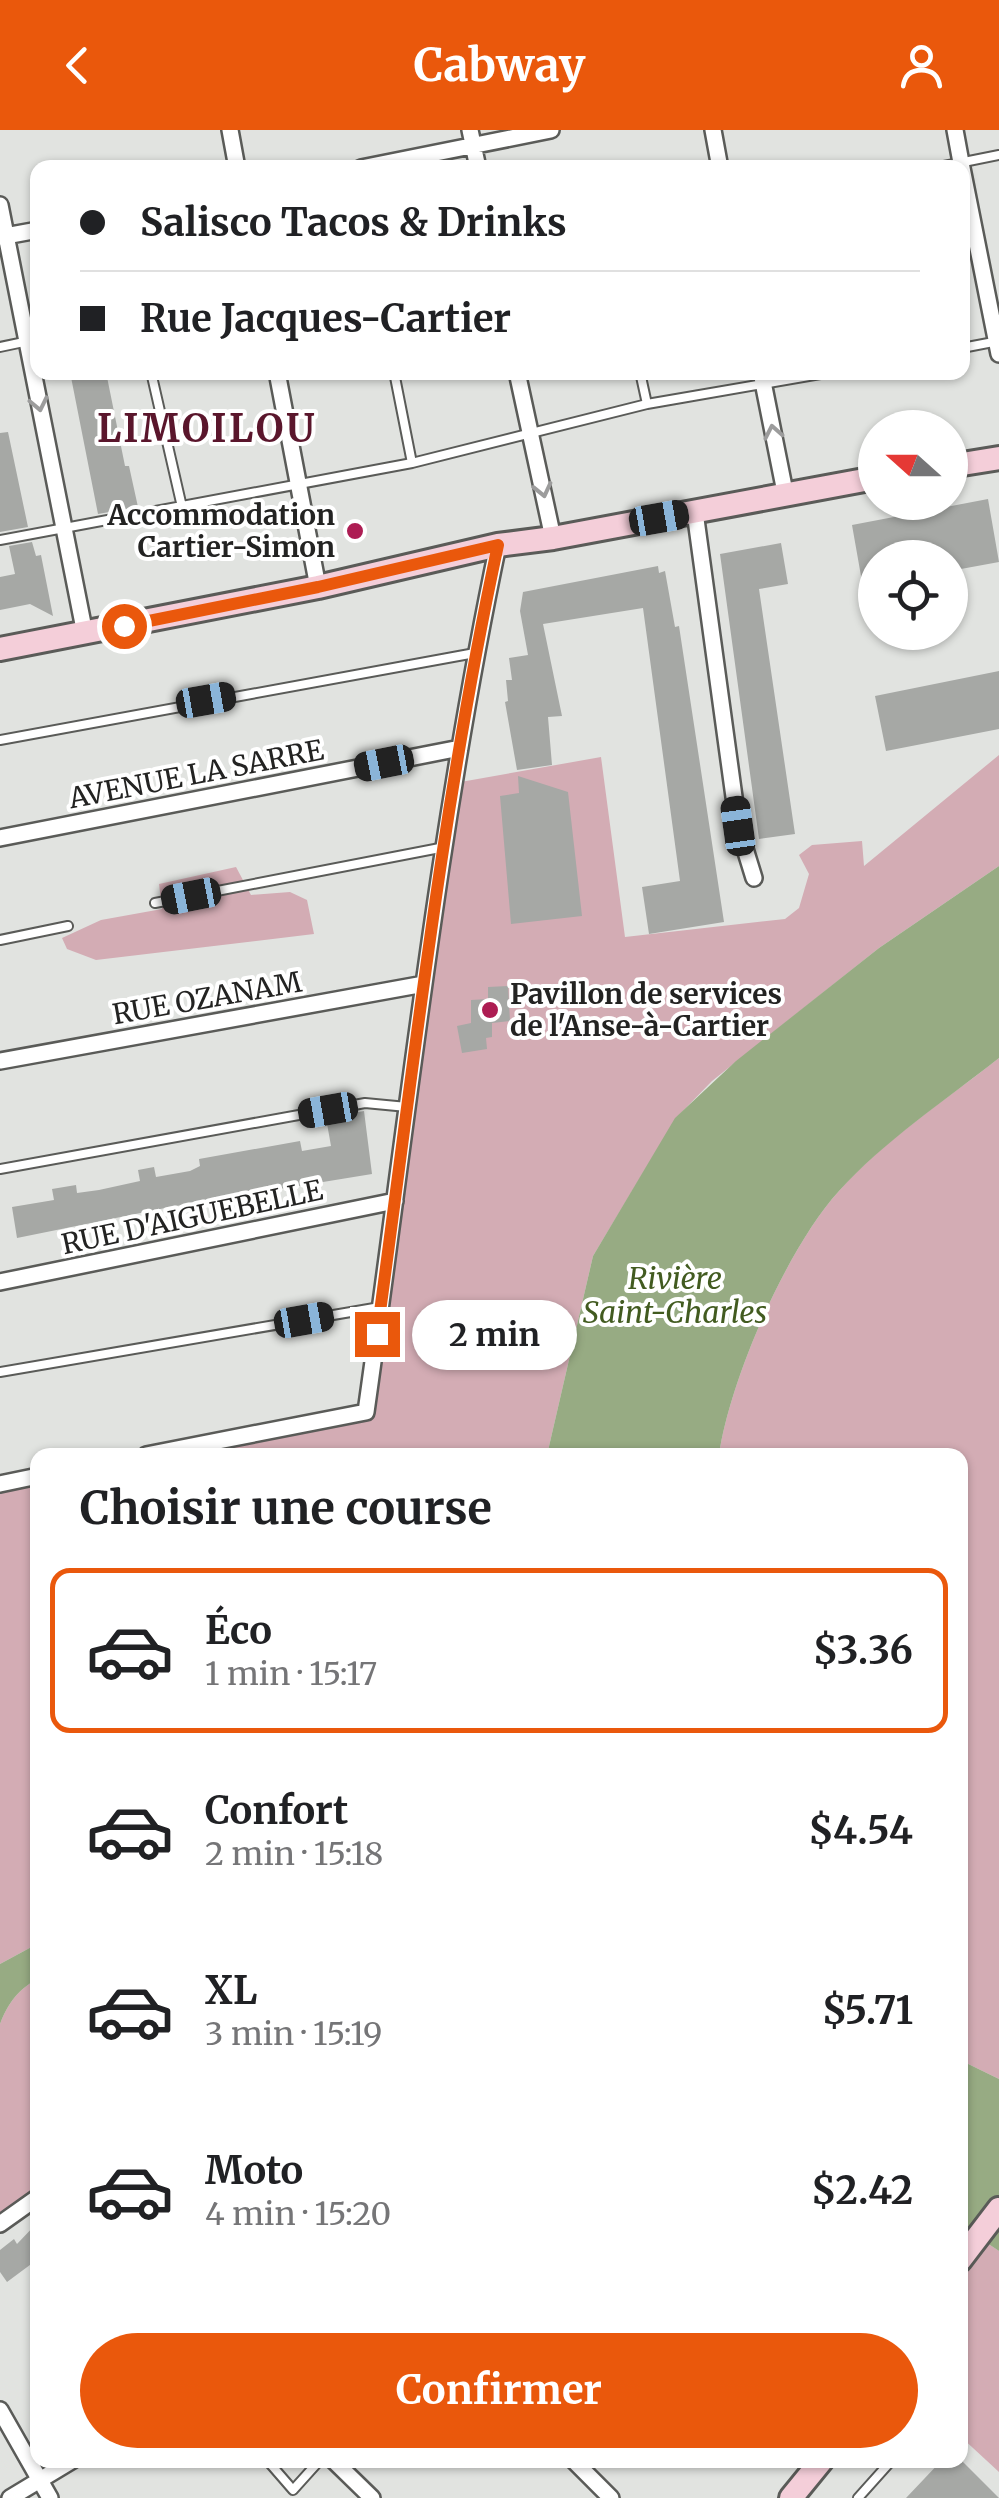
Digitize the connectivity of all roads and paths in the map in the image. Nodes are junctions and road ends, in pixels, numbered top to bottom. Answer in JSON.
{"nodes":[{"id":1,"x":230,"y":130,"type":"edge"},
{"id":2,"x":551,"y":130,"type":"edge"},
{"id":3,"x":712,"y":130,"type":"edge"},
{"id":4,"x":955,"y":130,"type":"edge"},
{"id":5,"x":472,"y":138,"type":"edge"},
{"id":6,"x":999,"y":155,"type":"edge"},
{"id":7,"x":236,"y":160,"type":"edge"},
{"id":8,"x":391,"y":160,"type":"edge"},
{"id":9,"x":718,"y":160,"type":"edge"},
{"id":10,"x":961,"y":160,"type":"edge"},
{"id":11,"x":970,"y":164,"type":"edge"},
{"id":12,"x":0,"y":205,"type":"edge"},
{"id":13,"x":970,"y":206,"type":"edge"},
{"id":14,"x":30,"y":232,"type":"edge"},
{"id":15,"x":3,"y":237,"type":"edge"},
{"id":16,"x":30,"y":333,"type":"edge"},
{"id":17,"x":30,"y":340,"type":"edge"},
{"id":18,"x":998,"y":346,"type":"edge"},
{"id":19,"x":0,"y":347,"type":"edge"},
{"id":20,"x":970,"y":348,"type":"edge"},
{"id":21,"x":39,"y":380,"type":"edge"},
{"id":22,"x":153,"y":380,"type":"edge"},
{"id":23,"x":278,"y":380,"type":"edge"},
{"id":24,"x":396,"y":380,"type":"edge"},
{"id":25,"x":520,"y":380,"type":"edge"},
{"id":26,"x":642,"y":380,"type":"edge"},
{"id":27,"x":757,"y":380,"type":"edge"},
{"id":28,"x":762,"y":380,"type":"edge"},
{"id":29,"x":647,"y":404,"type":"junction"},
{"id":30,"x":530,"y":435,"type":"junction"},
{"id":31,"x":999,"y":458,"type":"edge"},
{"id":32,"x":412,"y":463,"type":"junction"},
{"id":33,"x":968,"y":463,"type":"edge"},
{"id":34,"x":858,"y":481,"type":"edge"},
{"id":35,"x":298,"y":484,"type":"junction"},
{"id":36,"x":784,"y":492,"type":"junction"},
{"id":37,"x":182,"y":507,"type":"junction"},
{"id":38,"x":694,"y":512,"type":"junction"},
{"id":39,"x":64,"y":528,"type":"junction"},
{"id":40,"x":554,"y":538,"type":"junction"},
{"id":41,"x":0,"y":540,"type":"edge"},
{"id":42,"x":498,"y":545,"type":"junction"},
{"id":43,"x":318,"y":587,"type":"junction"},
{"id":44,"x":85,"y":634,"type":"junction"},
{"id":45,"x":0,"y":649,"type":"edge"},
{"id":46,"x":475,"y":653,"type":"junction"},
{"id":47,"x":0,"y":740,"type":"edge"},
{"id":48,"x":460,"y":748,"type":"junction"},
{"id":49,"x":0,"y":838,"type":"edge"},
{"id":50,"x":445,"y":847,"type":"junction"},
{"id":51,"x":754,"y":878,"type":"dead end"},
{"id":52,"x":155,"y":903,"type":"dead end"},
{"id":53,"x":68,"y":926,"type":"dead end"},
{"id":54,"x":0,"y":940,"type":"edge"},
{"id":55,"x":424,"y":984,"type":"junction"},
{"id":56,"x":0,"y":1061,"type":"edge"},
{"id":57,"x":407,"y":1107,"type":"junction"},
{"id":58,"x":0,"y":1169,"type":"edge"},
{"id":59,"x":394,"y":1201,"type":"junction"},
{"id":60,"x":0,"y":1282,"type":"edge"},
{"id":61,"x":380,"y":1307,"type":"junction"},
{"id":62,"x":0,"y":1372,"type":"edge"},
{"id":63,"x":182,"y":1448,"type":"edge"},
{"id":64,"x":30,"y":1478,"type":"edge"},
{"id":65,"x":0,"y":1484,"type":"edge"},
{"id":66,"x":30,"y":2203,"type":"edge"},
{"id":67,"x":999,"y":2209,"type":"edge"},
{"id":68,"x":0,"y":2224,"type":"edge"},
{"id":69,"x":968,"y":2251,"type":"edge"},
{"id":70,"x":0,"y":2410,"type":"edge"},
{"id":71,"x":30,"y":2462,"type":"edge"},
{"id":72,"x":33,"y":2468,"type":"edge"},
{"id":73,"x":59,"y":2468,"type":"edge"},
{"id":74,"x":274,"y":2468,"type":"edge"},
{"id":75,"x":313,"y":2468,"type":"edge"},
{"id":76,"x":341,"y":2468,"type":"edge"},
{"id":77,"x":581,"y":2468,"type":"edge"},
{"id":78,"x":812,"y":2468,"type":"edge"},
{"id":79,"x":885,"y":2468,"type":"edge"},
{"id":80,"x":40,"y":2480,"type":"junction"},
{"id":81,"x":10,"y":2498,"type":"edge"},
{"id":82,"x":50,"y":2498,"type":"edge"},
{"id":83,"x":372,"y":2498,"type":"edge"},
{"id":84,"x":611,"y":2498,"type":"edge"},
{"id":85,"x":792,"y":2498,"type":"edge"},
{"id":86,"x":858,"y":2498,"type":"edge"}],
"edges":[{"from":1,"to":7,"type":"street"},
{"from":2,"to":5,"type":"street"},
{"from":3,"to":9,"type":"street"},
{"from":4,"to":10,"type":"street"},
{"from":5,"to":8,"type":"street"},
{"from":6,"to":11,"type":"lane"},
{"from":12,"to":15,"type":"street"},
{"from":13,"to":18,"type":"street"},
{"from":14,"to":15,"type":"street"},
{"from":15,"to":16,"type":"street"},
{"from":17,"to":19,"type":"lane"},
{"from":18,"to":20,"type":"lane"},
{"from":21,"to":39,"type":"street","one_way":true},
{"from":22,"to":37,"type":"lane"},
{"from":23,"to":35,"type":"street"},
{"from":24,"to":32,"type":"lane"},
{"from":25,"to":30,"type":"street"},
{"from":26,"to":29,"type":"lane"},
{"from":27,"to":29,"type":"lane"},
{"from":36,"to":28,"type":"street","one_way":true},
{"from":29,"to":30,"type":"lane"},
{"from":30,"to":32,"type":"lane"},
{"from":30,"to":40,"type":"street","one_way":true},
{"from":31,"to":33,"type":"street"},
{"from":32,"to":35,"type":"lane"},
{"from":34,"to":36,"type":"street"},
{"from":35,"to":37,"type":"lane"},
{"from":35,"to":43,"type":"street"},
{"from":36,"to":38,"type":"street"},
{"from":37,"to":39,"type":"lane"},
{"from":38,"to":40,"type":"street"},
{"from":38,"to":51,"type":"street"},
{"from":39,"to":41,"type":"lane"},
{"from":39,"to":44,"type":"street"},
{"from":40,"to":42,"type":"street"},
{"from":42,"to":43,"type":"street"},
{"from":42,"to":46,"type":"street"},
{"from":43,"to":44,"type":"street"},
{"from":44,"to":45,"type":"street"},
{"from":46,"to":47,"type":"lane"},
{"from":46,"to":48,"type":"street"},
{"from":48,"to":49,"type":"street","name":"AVENUE LA SARRE"},
{"from":48,"to":50,"type":"street"},
{"from":50,"to":52,"type":"lane"},
{"from":50,"to":55,"type":"street"},
{"from":53,"to":54,"type":"lane"},
{"from":55,"to":56,"type":"street","name":"RUE OZANAM"},
{"from":55,"to":57,"type":"street"},
{"from":57,"to":58,"type":"lane"},
{"from":57,"to":59,"type":"street"},
{"from":59,"to":60,"type":"street","name":"RUE D'AIGUEBELLE"},
{"from":59,"to":61,"type":"street"},
{"from":61,"to":62,"type":"lane"},
{"from":61,"to":63,"type":"street"},
{"from":64,"to":65,"type":"street"},
{"from":66,"to":68,"type":"street"},
{"from":67,"to":69,"type":"street"},
{"from":70,"to":71,"type":"street"},
{"from":72,"to":80,"type":"street"},
{"from":73,"to":80,"type":"street"},
{"from":74,"to":75,"type":"lane"},
{"from":76,"to":83,"type":"street"},
{"from":77,"to":84,"type":"street"},
{"from":78,"to":85,"type":"street"},
{"from":79,"to":86,"type":"lane"},
{"from":80,"to":81,"type":"street"},
{"from":80,"to":82,"type":"street"}]}
